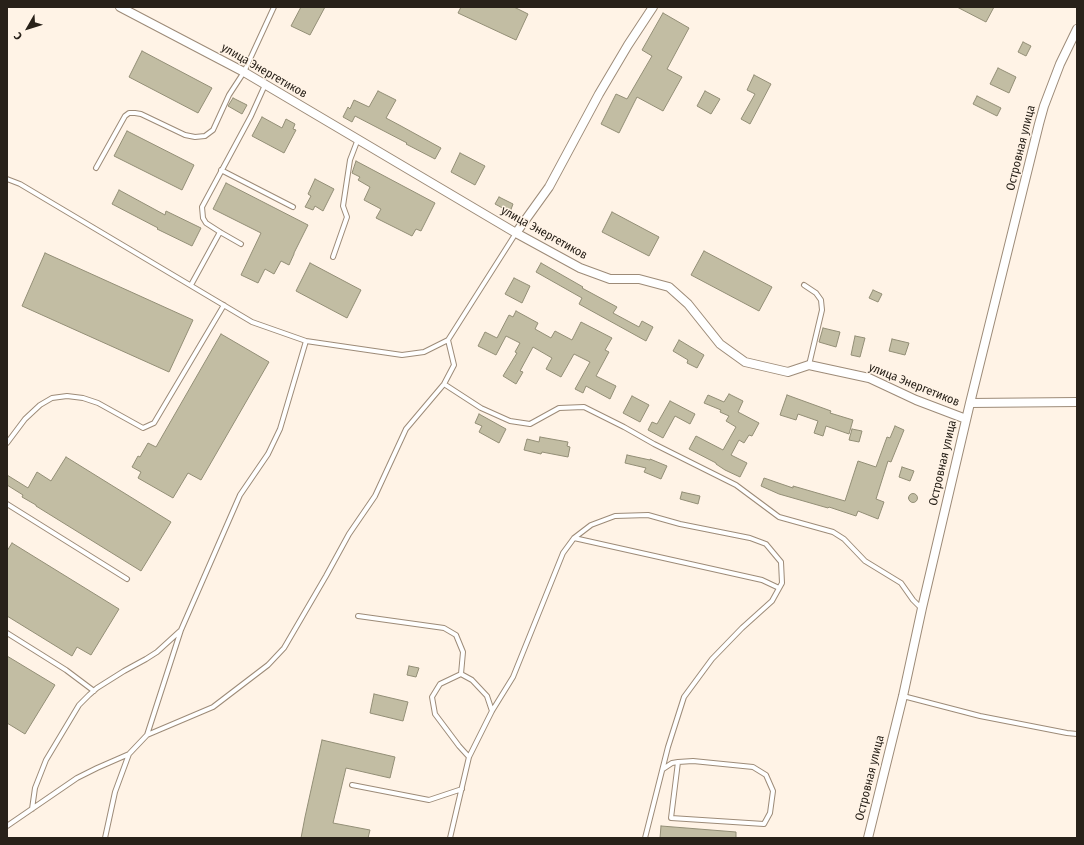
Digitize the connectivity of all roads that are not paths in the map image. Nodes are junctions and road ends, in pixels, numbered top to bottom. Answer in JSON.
{"nodes":[{"id":1,"x":120,"y":7,"type":"edge"},
{"id":2,"x":274,"y":7,"type":"edge"},
{"id":3,"x":653,"y":7,"type":"edge"},
{"id":4,"x":1077,"y":29,"type":"edge"},
{"id":5,"x":244,"y":72,"type":"junction"},
{"id":6,"x":265,"y":85,"type":"junction"},
{"id":7,"x":358,"y":140,"type":"junction"},
{"id":8,"x":96,"y":168,"type":"dead end"},
{"id":9,"x":221,"y":170,"type":"junction"},
{"id":10,"x":7,"y":179,"type":"edge"},
{"id":11,"x":293,"y":207,"type":"dead end"},
{"id":12,"x":220,"y":232,"type":"junction"},
{"id":13,"x":516,"y":233,"type":"junction"},
{"id":14,"x":241,"y":244,"type":"dead end"},
{"id":15,"x":334,"y":257,"type":"dead end"},
{"id":16,"x":191,"y":285,"type":"junction"},
{"id":17,"x":804,"y":285,"type":"dead end"},
{"id":18,"x":224,"y":305,"type":"junction"},
{"id":19,"x":448,"y":340,"type":"junction"},
{"id":20,"x":306,"y":341,"type":"junction"},
{"id":21,"x":809,"y":365,"type":"junction"},
{"id":22,"x":444,"y":384,"type":"junction"},
{"id":23,"x":1077,"y":402,"type":"edge"},
{"id":24,"x":970,"y":403,"type":"junction"},
{"id":25,"x":966,"y":419,"type":"junction"},
{"id":26,"x":7,"y":443,"type":"edge"},
{"id":27,"x":7,"y":504,"type":"edge"},
{"id":28,"x":574,"y":538,"type":"junction"},
{"id":29,"x":127,"y":579,"type":"dead end"},
{"id":30,"x":779,"y":588,"type":"junction"},
{"id":31,"x":922,"y":608,"type":"junction"},
{"id":32,"x":358,"y":616,"type":"dead end"},
{"id":33,"x":181,"y":630,"type":"junction"},
{"id":34,"x":7,"y":633,"type":"edge"},
{"id":35,"x":461,"y":674,"type":"junction"},
{"id":36,"x":94,"y":691,"type":"junction"},
{"id":37,"x":903,"y":696,"type":"junction"},
{"id":38,"x":492,"y":711,"type":"junction"},
{"id":39,"x":1077,"y":734,"type":"edge"},
{"id":40,"x":147,"y":735,"type":"junction"},
{"id":41,"x":129,"y":754,"type":"junction"},
{"id":42,"x":469,"y":757,"type":"junction"},
{"id":43,"x":678,"y":762,"type":"junction"},
{"id":44,"x":662,"y":769,"type":"junction"},
{"id":45,"x":352,"y":785,"type":"dead end"},
{"id":46,"x":462,"y":789,"type":"junction"},
{"id":47,"x":32,"y":810,"type":"junction"},
{"id":48,"x":7,"y":826,"type":"edge"},
{"id":49,"x":105,"y":838,"type":"edge"},
{"id":50,"x":450,"y":838,"type":"edge"},
{"id":51,"x":644,"y":838,"type":"edge"},
{"id":52,"x":868,"y":838,"type":"edge"}],
"edges":[{"from":1,"to":5,"type":"street","name":"улица Энергетиков"},
{"from":2,"to":5,"type":"lane"},
{"from":3,"to":13,"type":"street"},
{"from":4,"to":24,"type":"street","name":"Островная улица"},
{"from":5,"to":6,"type":"street","name":"улица Энергетиков"},
{"from":5,"to":8,"type":"lane"},
{"from":6,"to":7,"type":"street","name":"улица Энергетиков"},
{"from":6,"to":9,"type":"lane"},
{"from":7,"to":13,"type":"street","name":"улица Энергетиков"},
{"from":7,"to":15,"type":"lane"},
{"from":9,"to":11,"type":"lane"},
{"from":9,"to":12,"type":"lane"},
{"from":10,"to":16,"type":"lane"},
{"from":12,"to":14,"type":"lane"},
{"from":12,"to":16,"type":"lane"},
{"from":13,"to":19,"type":"lane"},
{"from":13,"to":21,"type":"street","name":"улица Энергетиков"},
{"from":16,"to":18,"type":"lane"},
{"from":17,"to":21,"type":"lane"},
{"from":18,"to":20,"type":"lane"},
{"from":18,"to":26,"type":"lane"},
{"from":19,"to":20,"type":"lane"},
{"from":19,"to":22,"type":"lane"},
{"from":20,"to":33,"type":"lane"},
{"from":21,"to":25,"type":"street","name":"улица Энергетиков"},
{"from":22,"to":31,"type":"lane"},
{"from":22,"to":40,"type":"lane"},
{"from":23,"to":24,"type":"street"},
{"from":24,"to":25,"type":"street","name":"Островная улица"},
{"from":25,"to":31,"type":"street","name":"Островная улица"},
{"from":27,"to":29,"type":"lane"},
{"from":28,"to":30,"type":"lane"},
{"from":28,"to":30,"type":"lane"},
{"from":28,"to":38,"type":"lane"},
{"from":30,"to":44,"type":"lane"},
{"from":31,"to":37,"type":"street","name":"Островная улица"},
{"from":32,"to":35,"type":"lane"},
{"from":33,"to":36,"type":"lane"},
{"from":33,"to":40,"type":"lane"},
{"from":34,"to":36,"type":"lane"},
{"from":35,"to":38,"type":"lane"},
{"from":35,"to":42,"type":"lane"},
{"from":36,"to":47,"type":"lane"},
{"from":37,"to":39,"type":"lane"},
{"from":37,"to":52,"type":"street","name":"Островная улица"},
{"from":38,"to":42,"type":"lane"},
{"from":40,"to":41,"type":"lane"},
{"from":41,"to":47,"type":"lane"},
{"from":41,"to":49,"type":"lane"},
{"from":42,"to":46,"type":"lane"},
{"from":43,"to":43,"type":"lane"},
{"from":43,"to":44,"type":"lane"},
{"from":44,"to":51,"type":"lane"},
{"from":45,"to":46,"type":"lane"},
{"from":46,"to":50,"type":"lane"},
{"from":47,"to":48,"type":"lane"}]}
